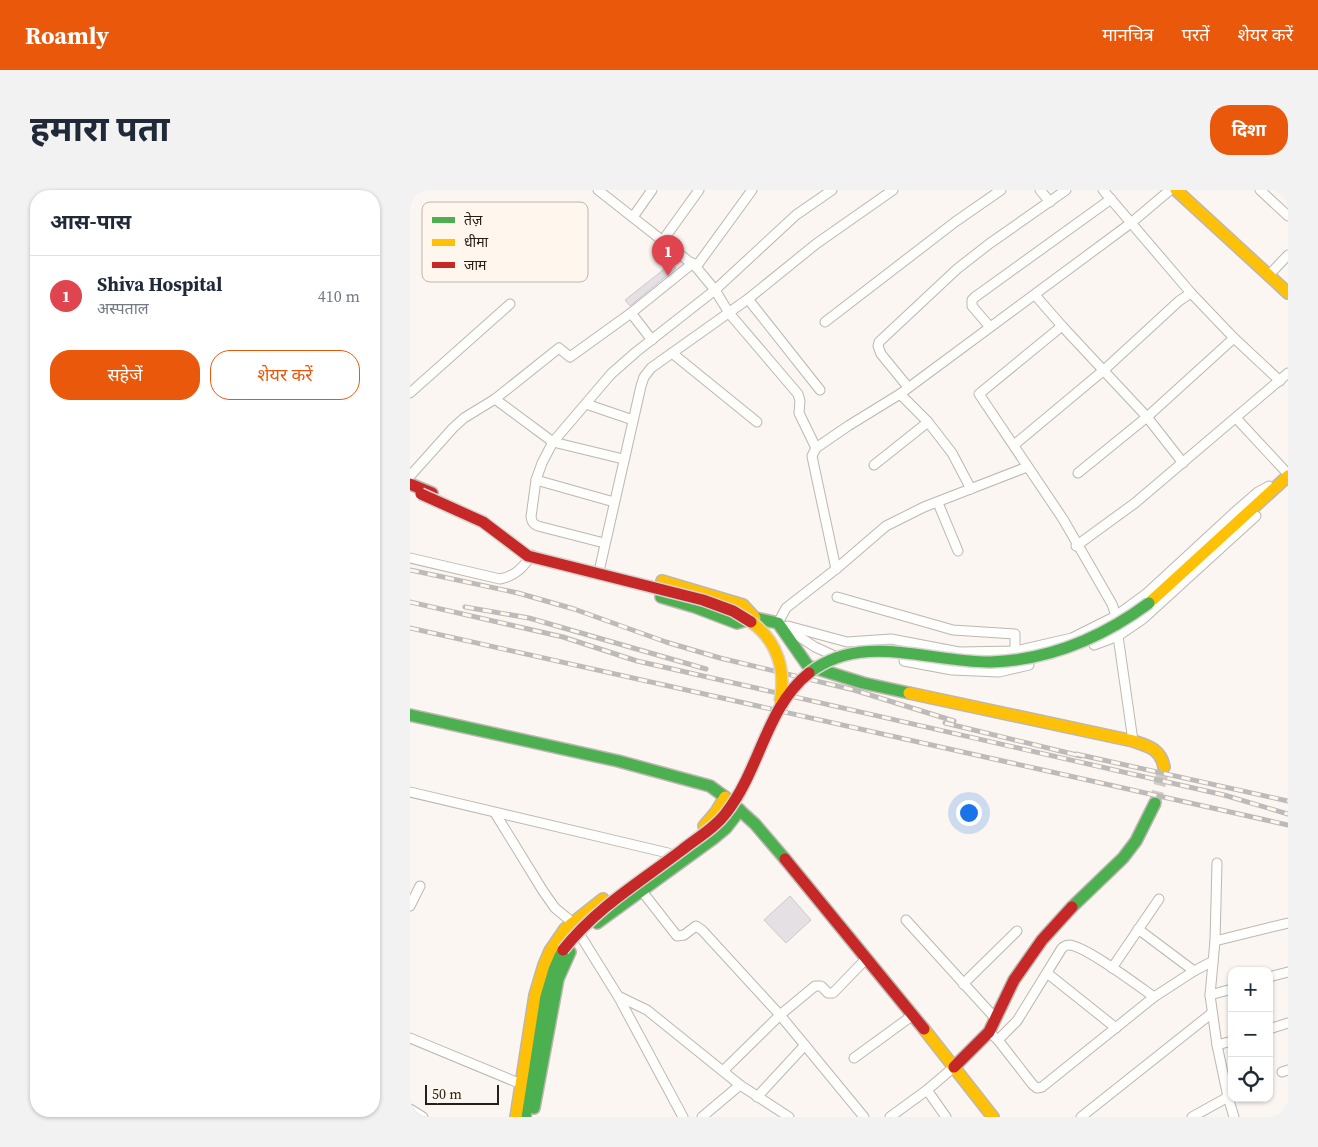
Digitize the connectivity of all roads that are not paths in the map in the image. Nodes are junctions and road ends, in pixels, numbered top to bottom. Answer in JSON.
{"nodes":[{"id":1,"x":598,"y":190,"type":"edge"},
{"id":2,"x":652,"y":190,"type":"edge"},
{"id":3,"x":699,"y":190,"type":"edge"},
{"id":4,"x":752,"y":190,"type":"edge"},
{"id":5,"x":832,"y":190,"type":"edge"},
{"id":6,"x":893,"y":190,"type":"edge"},
{"id":7,"x":1001,"y":190,"type":"edge"},
{"id":8,"x":1040,"y":190,"type":"edge"},
{"id":9,"x":1066,"y":190,"type":"edge"},
{"id":10,"x":1103,"y":190,"type":"edge"},
{"id":11,"x":1170,"y":190,"type":"edge"},
{"id":12,"x":1176,"y":190,"type":"edge"},
{"id":13,"x":1260,"y":190,"type":"edge"},
{"id":14,"x":1111,"y":200,"type":"junction"},
{"id":15,"x":1050,"y":202,"type":"junction"},
{"id":16,"x":1288,"y":216,"type":"edge"},
{"id":17,"x":633,"y":217,"type":"junction"},
{"id":18,"x":1131,"y":223,"type":"junction"},
{"id":19,"x":663,"y":240,"type":"junction"},
{"id":20,"x":1288,"y":255,"type":"edge"},
{"id":21,"x":695,"y":265,"type":"junction"},
{"id":22,"x":1269,"y":275,"type":"junction"},
{"id":23,"x":715,"y":290,"type":"junction"},
{"id":24,"x":1191,"y":293,"type":"junction"},
{"id":25,"x":1288,"y":293,"type":"edge"},
{"id":26,"x":1035,"y":295,"type":"junction"},
{"id":27,"x":748,"y":299,"type":"junction"},
{"id":28,"x":510,"y":304,"type":"dead end"},
{"id":29,"x":631,"y":313,"type":"junction"},
{"id":30,"x":729,"y":313,"type":"junction"},
{"id":31,"x":825,"y":322,"type":"dead end"},
{"id":32,"x":1062,"y":326,"type":"junction"},
{"id":33,"x":990,"y":327,"type":"junction"},
{"id":34,"x":1234,"y":338,"type":"junction"},
{"id":35,"x":652,"y":340,"type":"junction"},
{"id":36,"x":672,"y":353,"type":"junction"},
{"id":37,"x":1104,"y":370,"type":"junction"},
{"id":38,"x":1288,"y":373,"type":"edge"},
{"id":39,"x":1280,"y":381,"type":"junction"},
{"id":40,"x":908,"y":387,"type":"junction"},
{"id":41,"x":820,"y":390,"type":"dead end"},
{"id":42,"x":410,"y":393,"type":"edge"},
{"id":43,"x":900,"y":394,"type":"junction"},
{"id":44,"x":495,"y":399,"type":"junction"},
{"id":45,"x":586,"y":404,"type":"junction"},
{"id":46,"x":1147,"y":417,"type":"junction"},
{"id":47,"x":1236,"y":418,"type":"junction"},
{"id":48,"x":633,"y":420,"type":"junction"},
{"id":49,"x":757,"y":422,"type":"dead end"},
{"id":50,"x":928,"y":422,"type":"junction"},
{"id":51,"x":553,"y":442,"type":"junction"},
{"id":52,"x":1014,"y":446,"type":"junction"},
{"id":53,"x":816,"y":448,"type":"junction"},
{"id":54,"x":623,"y":459,"type":"junction"},
{"id":55,"x":1183,"y":462,"type":"junction"},
{"id":56,"x":874,"y":464,"type":"dead end"},
{"id":57,"x":1027,"y":468,"type":"junction"},
{"id":58,"x":1078,"y":473,"type":"dead end"},
{"id":59,"x":410,"y":476,"type":"edge"},
{"id":60,"x":1288,"y":476,"type":"edge"},
{"id":61,"x":536,"y":480,"type":"junction"},
{"id":62,"x":410,"y":484,"type":"edge"},
{"id":63,"x":971,"y":489,"type":"junction"},
{"id":64,"x":414,"y":493,"type":"edge"},
{"id":65,"x":614,"y":502,"type":"junction"},
{"id":66,"x":938,"y":503,"type":"junction"},
{"id":67,"x":604,"y":543,"type":"junction"},
{"id":68,"x":1076,"y":546,"type":"junction"},
{"id":69,"x":958,"y":551,"type":"dead end"},
{"id":70,"x":534,"y":552,"type":"junction"},
{"id":71,"x":410,"y":558,"type":"edge"},
{"id":72,"x":526,"y":564,"type":"junction"},
{"id":73,"x":600,"y":567,"type":"junction"},
{"id":74,"x":836,"y":569,"type":"junction"},
{"id":75,"x":838,"y":597,"type":"dead end"},
{"id":76,"x":1116,"y":616,"type":"junction"},
{"id":77,"x":755,"y":618,"type":"junction"},
{"id":78,"x":778,"y":623,"type":"junction"},
{"id":79,"x":1118,"y":636,"type":"junction"},
{"id":80,"x":1015,"y":651,"type":"junction"},
{"id":81,"x":778,"y":712,"type":"junction"},
{"id":82,"x":410,"y":715,"type":"edge"},
{"id":83,"x":1133,"y":741,"type":"junction"},
{"id":84,"x":1164,"y":767,"type":"dead end"},
{"id":85,"x":410,"y":792,"type":"edge"},
{"id":86,"x":725,"y":797,"type":"junction"},
{"id":87,"x":1155,"y":804,"type":"tunnel mouth"},
{"id":88,"x":740,"y":810,"type":"junction"},
{"id":89,"x":494,"y":813,"type":"junction"},
{"id":90,"x":668,"y":853,"type":"junction"},
{"id":91,"x":1217,"y":862,"type":"dead end"},
{"id":92,"x":420,"y":886,"type":"dead end"},
{"id":93,"x":641,"y":890,"type":"junction"},
{"id":94,"x":1159,"y":899,"type":"dead end"},
{"id":95,"x":410,"y":906,"type":"edge"},
{"id":96,"x":906,"y":920,"type":"dead end"},
{"id":97,"x":572,"y":922,"type":"junction"},
{"id":98,"x":1288,"y":923,"type":"edge"},
{"id":99,"x":1138,"y":929,"type":"junction"},
{"id":100,"x":1018,"y":931,"type":"dead end"},
{"id":101,"x":582,"y":937,"type":"junction"},
{"id":102,"x":1215,"y":941,"type":"junction"},
{"id":103,"x":866,"y":959,"type":"junction"},
{"id":104,"x":1213,"y":961,"type":"junction"},
{"id":105,"x":1112,"y":968,"type":"junction"},
{"id":106,"x":1194,"y":971,"type":"junction"},
{"id":107,"x":1288,"y":972,"type":"edge"},
{"id":108,"x":1047,"y":973,"type":"junction"},
{"id":109,"x":1273,"y":976,"type":"edge"},
{"id":110,"x":963,"y":984,"type":"junction"},
{"id":111,"x":1228,"y":990,"type":"edge"},
{"id":112,"x":1210,"y":995,"type":"junction"},
{"id":113,"x":618,"y":996,"type":"junction"},
{"id":114,"x":1154,"y":997,"type":"junction"},
{"id":115,"x":1212,"y":1012,"type":"junction"},
{"id":116,"x":780,"y":1015,"type":"junction"},
{"id":117,"x":913,"y":1015,"type":"junction"},
{"id":118,"x":995,"y":1018,"type":"junction"},
{"id":119,"x":1288,"y":1023,"type":"edge"},
{"id":120,"x":1116,"y":1028,"type":"junction"},
{"id":121,"x":1273,"y":1028,"type":"edge"},
{"id":122,"x":989,"y":1032,"type":"junction"},
{"id":123,"x":410,"y":1038,"type":"edge"},
{"id":124,"x":998,"y":1040,"type":"junction"},
{"id":125,"x":1228,"y":1042,"type":"edge"},
{"id":126,"x":805,"y":1045,"type":"junction"},
{"id":127,"x":1217,"y":1045,"type":"junction"},
{"id":128,"x":854,"y":1058,"type":"dead end"},
{"id":129,"x":954,"y":1067,"type":"junction"},
{"id":130,"x":723,"y":1071,"type":"junction"},
{"id":131,"x":521,"y":1084,"type":"junction"},
{"id":132,"x":740,"y":1085,"type":"junction"},
{"id":133,"x":928,"y":1090,"type":"junction"},
{"id":134,"x":756,"y":1096,"type":"junction"},
{"id":135,"x":1228,"y":1097,"type":"joint"},
{"id":136,"x":1230,"y":1102,"type":"edge"},
{"id":137,"x":410,"y":1109,"type":"edge"},
{"id":138,"x":786,"y":1116,"type":"edge"},
{"id":139,"x":423,"y":1117,"type":"edge"},
{"id":140,"x":516,"y":1117,"type":"edge"},
{"id":141,"x":525,"y":1117,"type":"edge"},
{"id":142,"x":532,"y":1117,"type":"edge"},
{"id":143,"x":683,"y":1117,"type":"edge"},
{"id":144,"x":702,"y":1117,"type":"edge"},
{"id":145,"x":864,"y":1117,"type":"edge"},
{"id":146,"x":890,"y":1117,"type":"edge"},
{"id":147,"x":946,"y":1117,"type":"edge"},
{"id":148,"x":993,"y":1117,"type":"edge"},
{"id":149,"x":1081,"y":1117,"type":"edge"},
{"id":150,"x":1192,"y":1117,"type":"edge"},
{"id":151,"x":1234,"y":1117,"type":"edge"}],
"edges":[{"from":1,"to":17,"type":"street"},
{"from":2,"to":17,"type":"street"},
{"from":3,"to":19,"type":"street"},
{"from":4,"to":21,"type":"street"},
{"from":5,"to":23,"type":"street"},
{"from":6,"to":27,"type":"street"},
{"from":7,"to":31,"type":"street"},
{"from":8,"to":15,"type":"street"},
{"from":9,"to":15,"type":"street"},
{"from":10,"to":14,"type":"street"},
{"from":11,"to":18,"type":"street"},
{"from":12,"to":22,"type":"main road"},
{"from":13,"to":16,"type":"street"},
{"from":14,"to":18,"type":"street"},
{"from":14,"to":33,"type":"street"},
{"from":15,"to":40,"type":"street"},
{"from":17,"to":19,"type":"street"},
{"from":18,"to":24,"type":"street"},
{"from":18,"to":26,"type":"street"},
{"from":19,"to":21,"type":"street"},
{"from":20,"to":22,"type":"street"},
{"from":21,"to":23,"type":"street"},
{"from":21,"to":29,"type":"street"},
{"from":22,"to":25,"type":"main road"},
{"from":23,"to":30,"type":"street"},
{"from":23,"to":35,"type":"street"},
{"from":24,"to":34,"type":"street"},
{"from":24,"to":37,"type":"street"},
{"from":26,"to":32,"type":"street"},
{"from":26,"to":33,"type":"street"},
{"from":27,"to":30,"type":"street"},
{"from":27,"to":41,"type":"street"},
{"from":28,"to":42,"type":"street"},
{"from":29,"to":35,"type":"street"},
{"from":29,"to":44,"type":"street"},
{"from":30,"to":36,"type":"street"},
{"from":30,"to":53,"type":"street"},
{"from":32,"to":37,"type":"street"},
{"from":32,"to":52,"type":"street"},
{"from":33,"to":40,"type":"street"},
{"from":34,"to":39,"type":"street"},
{"from":34,"to":46,"type":"street"},
{"from":35,"to":45,"type":"street"},
{"from":36,"to":48,"type":"street"},
{"from":36,"to":49,"type":"street"},
{"from":37,"to":46,"type":"street"},
{"from":37,"to":52,"type":"street"},
{"from":38,"to":39,"type":"street"},
{"from":39,"to":47,"type":"street"},
{"from":40,"to":43,"type":"street"},
{"from":43,"to":50,"type":"street"},
{"from":43,"to":53,"type":"street"},
{"from":44,"to":51,"type":"street"},
{"from":44,"to":59,"type":"street"},
{"from":45,"to":48,"type":"street"},
{"from":45,"to":51,"type":"street"},
{"from":46,"to":55,"type":"street"},
{"from":46,"to":58,"type":"street"},
{"from":47,"to":55,"type":"street"},
{"from":47,"to":60,"type":"street"},
{"from":48,"to":54,"type":"street"},
{"from":50,"to":56,"type":"street"},
{"from":50,"to":63,"type":"street"},
{"from":51,"to":54,"type":"street"},
{"from":51,"to":61,"type":"street"},
{"from":52,"to":57,"type":"street"},
{"from":53,"to":74,"type":"street"},
{"from":54,"to":65,"type":"street"},
{"from":55,"to":68,"type":"street"},
{"from":57,"to":63,"type":"street"},
{"from":57,"to":68,"type":"street"},
{"from":60,"to":76,"type":"street"},
{"from":60,"to":79,"type":"street"},
{"from":60,"to":81,"type":"main road","bridge":true},
{"from":61,"to":65,"type":"street"},
{"from":61,"to":67,"type":"street"},
{"from":62,"to":70,"type":"main road"},
{"from":63,"to":66,"type":"street"},
{"from":64,"to":72,"type":"main road"},
{"from":64,"to":81,"type":"main road","bridge":true},
{"from":65,"to":67,"type":"street"},
{"from":66,"to":69,"type":"street"},
{"from":66,"to":74,"type":"street"},
{"from":67,"to":73,"type":"street"},
{"from":68,"to":76,"type":"street"},
{"from":70,"to":72,"type":"street"},
{"from":70,"to":73,"type":"main road"},
{"from":71,"to":72,"type":"street"},
{"from":72,"to":77,"type":"main road"},
{"from":73,"to":77,"type":"main road"},
{"from":74,"to":78,"type":"street"},
{"from":75,"to":80,"type":"street"},
{"from":76,"to":80,"type":"street"},
{"from":77,"to":78,"type":"main road"},
{"from":78,"to":79,"type":"street"},
{"from":78,"to":80,"type":"street"},
{"from":78,"to":83,"type":"main road"},
{"from":79,"to":83,"type":"street"},
{"from":81,"to":141,"type":"main road","bridge":true},
{"from":82,"to":86,"type":"main road"},
{"from":83,"to":84,"type":"main road"},
{"from":85,"to":89,"type":"street"},
{"from":86,"to":88,"type":"main road"},
{"from":86,"to":90,"type":"main road"},
{"from":87,"to":118,"type":"main road"},
{"from":88,"to":93,"type":"main road"},
{"from":88,"to":103,"type":"main road"},
{"from":89,"to":90,"type":"street"},
{"from":89,"to":97,"type":"street"},
{"from":90,"to":97,"type":"main road"},
{"from":91,"to":102,"type":"street"},
{"from":92,"to":95,"type":"street"},
{"from":93,"to":101,"type":"main road"},
{"from":93,"to":116,"type":"street"},
{"from":94,"to":99,"type":"street"},
{"from":96,"to":110,"type":"street"},
{"from":97,"to":101,"type":"street"},
{"from":97,"to":131,"type":"main road"},
{"from":98,"to":102,"type":"street"},
{"from":99,"to":105,"type":"street"},
{"from":99,"to":106,"type":"street"},
{"from":100,"to":110,"type":"street"},
{"from":101,"to":113,"type":"street"},
{"from":101,"to":142,"type":"main road"},
{"from":102,"to":104,"type":"street"},
{"from":103,"to":116,"type":"street"},
{"from":103,"to":117,"type":"main road"},
{"from":104,"to":106,"type":"street"},
{"from":104,"to":112,"type":"street"},
{"from":105,"to":108,"type":"street"},
{"from":105,"to":114,"type":"street"},
{"from":106,"to":114,"type":"street"},
{"from":107,"to":109,"type":"street"},
{"from":108,"to":120,"type":"street"},
{"from":108,"to":124,"type":"street"},
{"from":110,"to":118,"type":"street"},
{"from":111,"to":112,"type":"street"},
{"from":112,"to":115,"type":"street"},
{"from":113,"to":130,"type":"street"},
{"from":113,"to":143,"type":"street"},
{"from":114,"to":120,"type":"street"},
{"from":115,"to":127,"type":"street"},
{"from":115,"to":149,"type":"street"},
{"from":116,"to":126,"type":"street"},
{"from":116,"to":130,"type":"street"},
{"from":117,"to":128,"type":"street"},
{"from":117,"to":129,"type":"main road"},
{"from":118,"to":122,"type":"main road"},
{"from":119,"to":121,"type":"street"},
{"from":120,"to":124,"type":"street"},
{"from":122,"to":124,"type":"street"},
{"from":122,"to":129,"type":"main road"},
{"from":123,"to":131,"type":"street"},
{"from":125,"to":127,"type":"street"},
{"from":126,"to":134,"type":"street"},
{"from":126,"to":145,"type":"street"},
{"from":127,"to":135,"type":"street"},
{"from":129,"to":133,"type":"street"},
{"from":129,"to":148,"type":"main road"},
{"from":130,"to":132,"type":"street"},
{"from":131,"to":140,"type":"main road"},
{"from":132,"to":134,"type":"street"},
{"from":132,"to":144,"type":"street"},
{"from":133,"to":146,"type":"street"},
{"from":133,"to":147,"type":"street"},
{"from":134,"to":138,"type":"street"},
{"from":135,"to":150,"type":"street"},
{"from":136,"to":151,"type":"street"},
{"from":137,"to":139,"type":"street"}]}
